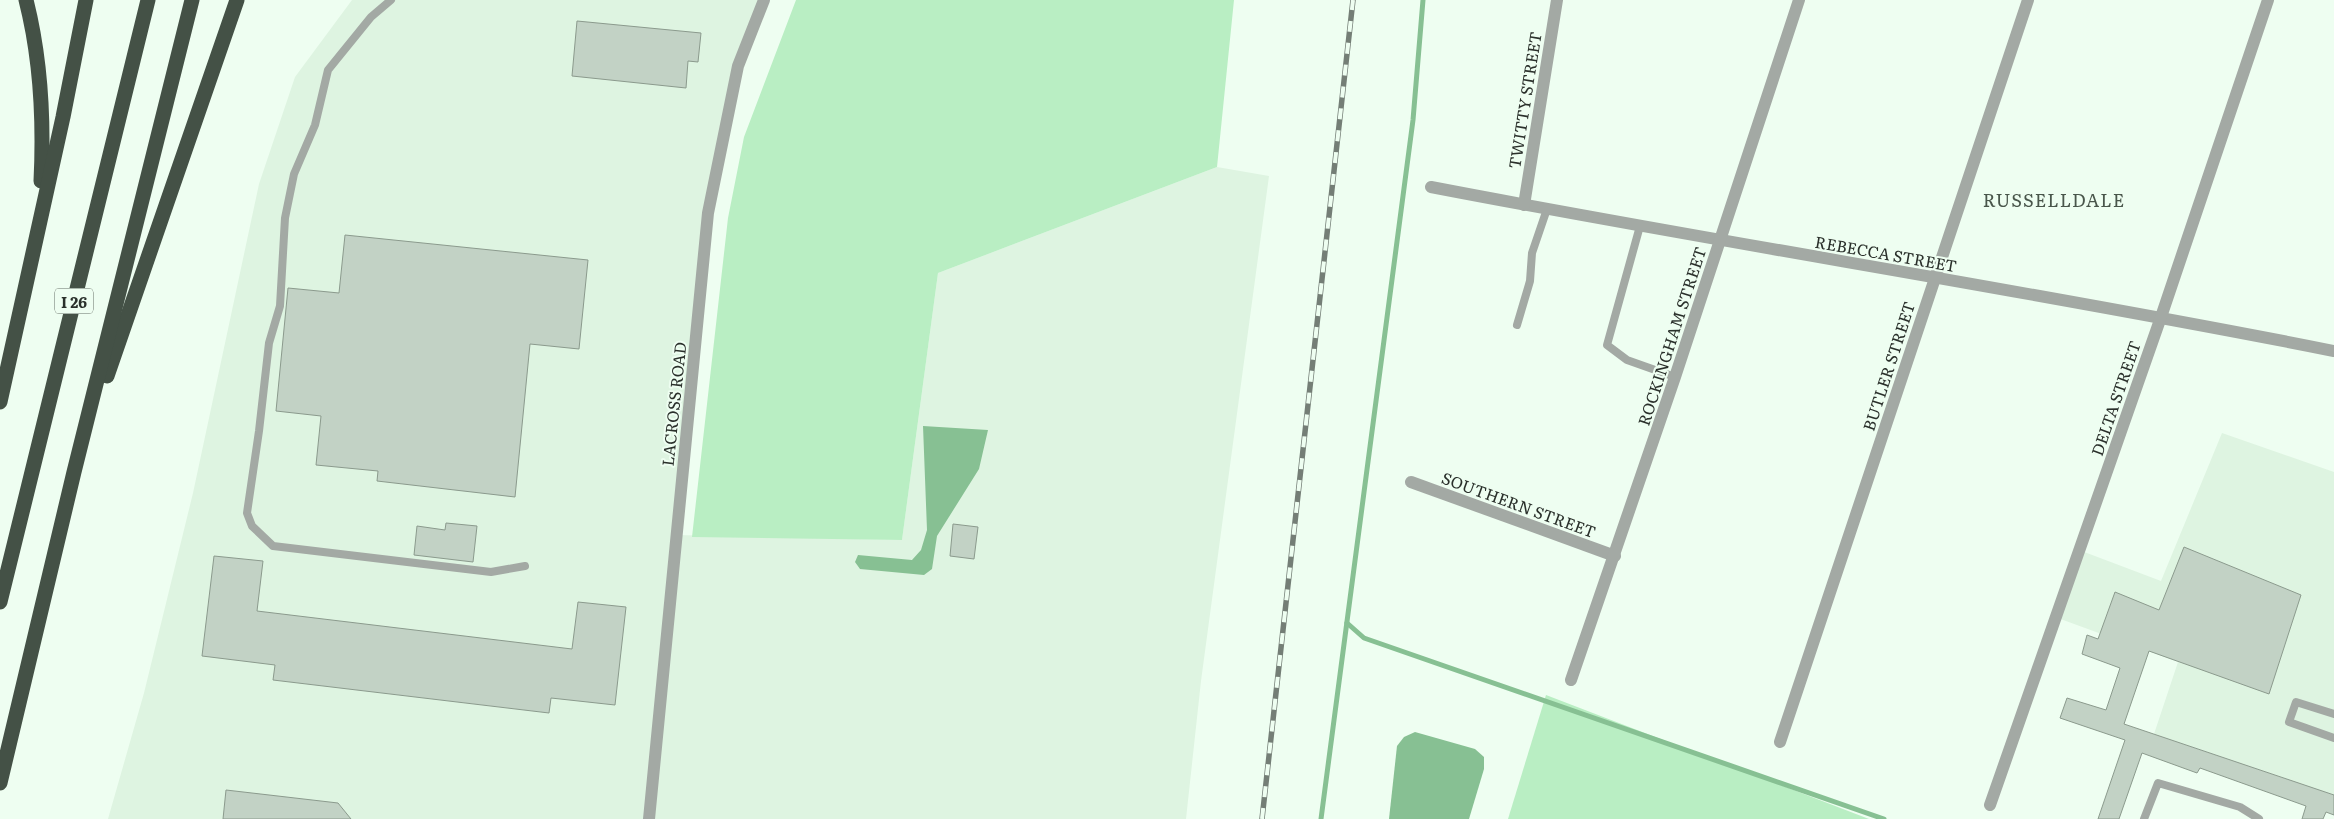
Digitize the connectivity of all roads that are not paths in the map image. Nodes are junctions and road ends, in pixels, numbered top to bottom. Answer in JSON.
{"nodes":[{"id":1,"x":26,"y":0,"type":"edge"},
{"id":2,"x":86,"y":0,"type":"edge"},
{"id":3,"x":148,"y":0,"type":"edge"},
{"id":4,"x":192,"y":0,"type":"edge"},
{"id":5,"x":237,"y":0,"type":"edge"},
{"id":6,"x":391,"y":0,"type":"edge"},
{"id":7,"x":764,"y":0,"type":"edge"},
{"id":8,"x":1557,"y":0,"type":"edge"},
{"id":9,"x":1799,"y":0,"type":"edge"},
{"id":10,"x":2028,"y":0,"type":"edge"},
{"id":11,"x":2268,"y":0,"type":"edge"},
{"id":12,"x":1431,"y":187,"type":"dead end"},
{"id":13,"x":1524,"y":205,"type":"junction"},
{"id":14,"x":1547,"y":209,"type":"junction"},
{"id":15,"x":38,"y":225,"type":"junction"},
{"id":16,"x":1640,"y":226,"type":"junction"},
{"id":17,"x":1719,"y":239,"type":"junction"},
{"id":18,"x":1934,"y":279,"type":"junction"},
{"id":19,"x":2161,"y":317,"type":"junction"},
{"id":20,"x":1517,"y":325,"type":"dead end"},
{"id":21,"x":2334,"y":352,"type":"edge"},
{"id":22,"x":1675,"y":377,"type":"junction"},
{"id":23,"x":0,"y":402,"type":"edge"},
{"id":24,"x":74,"y":472,"type":"junction"},
{"id":25,"x":1411,"y":482,"type":"dead end"},
{"id":26,"x":1615,"y":556,"type":"junction"},
{"id":27,"x":525,"y":566,"type":"dead end"},
{"id":28,"x":0,"y":602,"type":"edge"},
{"id":29,"x":1571,"y":680,"type":"dead end"},
{"id":30,"x":2334,"y":714,"type":"edge"},
{"id":31,"x":2334,"y":738,"type":"edge"},
{"id":32,"x":1780,"y":742,"type":"dead end"},
{"id":33,"x":0,"y":783,"type":"edge"},
{"id":34,"x":1990,"y":806,"type":"dead end"},
{"id":35,"x":649,"y":819,"type":"edge"},
{"id":36,"x":2144,"y":819,"type":"edge"},
{"id":37,"x":2259,"y":819,"type":"edge"}],
"edges":[{"from":1,"to":15,"type":"highway"},
{"from":2,"to":15,"type":"highway"},
{"from":3,"to":28,"type":"highway","number":"I 26"},
{"from":4,"to":24,"type":"highway","number":"I 26"},
{"from":5,"to":24,"type":"highway"},
{"from":6,"to":27,"type":"lane"},
{"from":7,"to":35,"type":"street","name":"LACROSS ROAD"},
{"from":8,"to":13,"type":"street","name":"TWITTY STREET"},
{"from":9,"to":17,"type":"street","name":"ROCKINGHAM STREET"},
{"from":10,"to":18,"type":"street","name":"BUTLER STREET"},
{"from":11,"to":19,"type":"street","name":"DELTA STREET"},
{"from":12,"to":13,"type":"street","name":"REBECCA STREET"},
{"from":13,"to":14,"type":"street","name":"REBECCA STREET"},
{"from":14,"to":16,"type":"street","name":"REBECCA STREET"},
{"from":14,"to":20,"type":"lane"},
{"from":15,"to":23,"type":"highway"},
{"from":16,"to":17,"type":"street","name":"REBECCA STREET"},
{"from":16,"to":22,"type":"lane"},
{"from":17,"to":18,"type":"street","name":"REBECCA STREET"},
{"from":17,"to":22,"type":"street","name":"ROCKINGHAM STREET"},
{"from":18,"to":19,"type":"street","name":"REBECCA STREET"},
{"from":18,"to":32,"type":"street","name":"BUTLER STREET"},
{"from":19,"to":21,"type":"street","name":"REBECCA STREET"},
{"from":19,"to":34,"type":"street","name":"DELTA STREET"},
{"from":22,"to":26,"type":"street","name":"ROCKINGHAM STREET"},
{"from":24,"to":33,"type":"highway","number":"I 26"},
{"from":25,"to":26,"type":"street","name":"SOUTHERN STREET"},
{"from":26,"to":29,"type":"street","name":"ROCKINGHAM STREET"},
{"from":30,"to":31,"type":"lane"},
{"from":36,"to":37,"type":"lane"}]}
